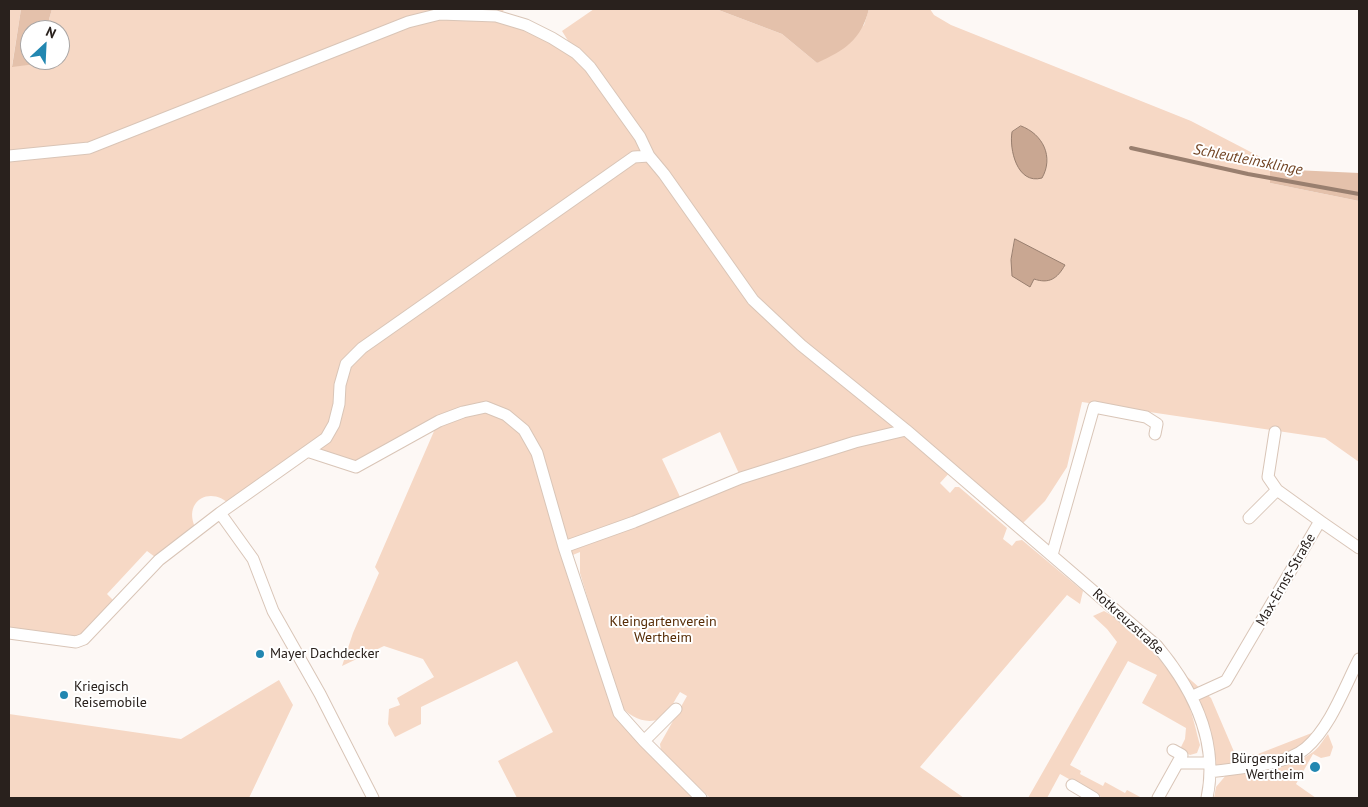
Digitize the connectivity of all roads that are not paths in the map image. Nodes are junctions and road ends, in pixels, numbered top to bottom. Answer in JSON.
{"nodes":[{"id":1,"x":9,"y":156,"type":"edge"},
{"id":2,"x":649,"y":156,"type":"junction"},
{"id":3,"x":906,"y":430,"type":"junction"},
{"id":4,"x":1275,"y":432,"type":"dead end"},
{"id":5,"x":1155,"y":434,"type":"dead end"},
{"id":6,"x":310,"y":452,"type":"junction"},
{"id":7,"x":1277,"y":490,"type":"junction"},
{"id":8,"x":220,"y":513,"type":"junction"},
{"id":9,"x":1249,"y":518,"type":"dead end"},
{"id":10,"x":1320,"y":521,"type":"junction"},
{"id":11,"x":564,"y":548,"type":"junction"},
{"id":12,"x":1359,"y":548,"type":"edge"},
{"id":13,"x":1052,"y":554,"type":"junction"},
{"id":14,"x":9,"y":633,"type":"edge"},
{"id":15,"x":1359,"y":660,"type":"edge"},
{"id":16,"x":1193,"y":696,"type":"junction"},
{"id":17,"x":676,"y":709,"type":"dead end"},
{"id":18,"x":644,"y":742,"type":"junction"},
{"id":19,"x":1173,"y":750,"type":"dead end"},
{"id":20,"x":1178,"y":763,"type":"junction"},
{"id":21,"x":1210,"y":767,"type":"junction"},
{"id":22,"x":1072,"y":785,"type":"dead end"},
{"id":23,"x":373,"y":798,"type":"edge"},
{"id":24,"x":701,"y":798,"type":"edge"},
{"id":25,"x":1094,"y":798,"type":"edge"},
{"id":26,"x":1158,"y":798,"type":"edge"},
{"id":27,"x":1207,"y":798,"type":"edge"}],
"edges":[{"from":1,"to":2,"type":"street","name":"Rotkreuzstraße"},
{"from":2,"to":3,"type":"street","name":"Rotkreuzstraße"},
{"from":2,"to":6,"type":"street"},
{"from":3,"to":11,"type":"street"},
{"from":3,"to":13,"type":"street","name":"Rotkreuzstraße"},
{"from":4,"to":7,"type":"street"},
{"from":5,"to":13,"type":"street"},
{"from":6,"to":8,"type":"street"},
{"from":6,"to":11,"type":"street"},
{"from":7,"to":9,"type":"street"},
{"from":7,"to":10,"type":"street","name":"Max-Ernst-Straße"},
{"from":8,"to":14,"type":"street"},
{"from":8,"to":23,"type":"street"},
{"from":10,"to":12,"type":"street"},
{"from":10,"to":16,"type":"street","name":"Max-Ernst-Straße"},
{"from":11,"to":18,"type":"street"},
{"from":13,"to":16,"type":"street","name":"Rotkreuzstraße"},
{"from":15,"to":21,"type":"street"},
{"from":16,"to":21,"type":"street","name":"Rotkreuzstraße"},
{"from":17,"to":18,"type":"street"},
{"from":18,"to":24,"type":"street"},
{"from":19,"to":20,"type":"street"},
{"from":20,"to":21,"type":"street"},
{"from":20,"to":26,"type":"street"},
{"from":21,"to":27,"type":"street","name":"Rotkreuzstraße"},
{"from":22,"to":25,"type":"street"}]}
